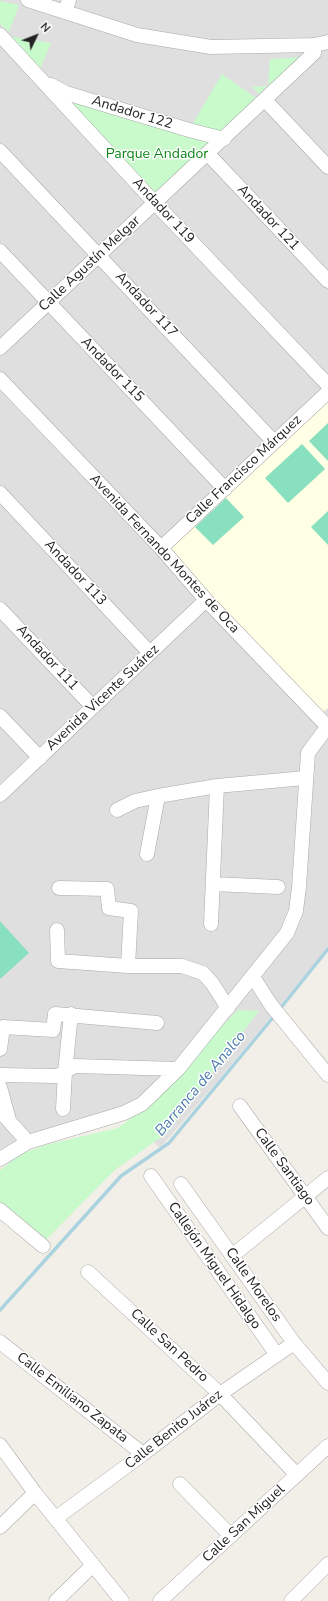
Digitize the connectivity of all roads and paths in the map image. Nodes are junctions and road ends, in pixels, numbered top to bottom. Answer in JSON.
{"nodes":[{"id":1,"x":28,"y":0,"type":"edge"},
{"id":2,"x":67,"y":6,"type":"edge"},
{"id":3,"x":0,"y":35,"type":"edge"},
{"id":4,"x":323,"y":45,"type":"edge"},
{"id":5,"x":42,"y":81,"type":"junction"},
{"id":6,"x":265,"y":100,"type":"junction"},
{"id":7,"x":224,"y":139,"type":"junction"},
{"id":8,"x":0,"y":151,"type":"edge"},
{"id":9,"x":208,"y":154,"type":"junction"},
{"id":10,"x":328,"y":167,"type":"edge"},
{"id":11,"x":155,"y":203,"type":"junction"},
{"id":12,"x":0,"y":250,"type":"edge"},
{"id":13,"x":99,"y":255,"type":"junction"},
{"id":14,"x":328,"y":281,"type":"edge"},
{"id":15,"x":48,"y":303,"type":"junction"},
{"id":16,"x":0,"y":348,"type":"edge"},
{"id":17,"x":0,"y":380,"type":"edge"},
{"id":18,"x":328,"y":385,"type":"edge"},
{"id":19,"x":328,"y":392,"type":"edge"},
{"id":20,"x":274,"y":442,"type":"junction"},
{"id":21,"x":225,"y":489,"type":"junction"},
{"id":22,"x":0,"y":493,"type":"edge"},
{"id":23,"x":161,"y":548,"type":"junction"},
{"id":24,"x":206,"y":600,"type":"junction"},
{"id":25,"x":0,"y":609,"type":"edge"},
{"id":26,"x":150,"y":653,"type":"junction"},
{"id":27,"x":93,"y":707,"type":"junction"},
{"id":28,"x":0,"y":716,"type":"edge"},
{"id":29,"x":328,"y":726,"type":"edge"},
{"id":30,"x":40,"y":758,"type":"junction"},
{"id":31,"x":305,"y":778,"type":"junction"},
{"id":32,"x":217,"y":786,"type":"junction"},
{"id":33,"x":0,"y":795,"type":"edge"},
{"id":34,"x":158,"y":796,"type":"junction"},
{"id":35,"x":117,"y":810,"type":"dead end"},
{"id":36,"x":147,"y":854,"type":"dead end"},
{"id":37,"x":213,"y":884,"type":"junction"},
{"id":38,"x":278,"y":887,"type":"dead end"},
{"id":39,"x":59,"y":888,"type":"dead end"},
{"id":40,"x":211,"y":924,"type":"dead end"},
{"id":41,"x":57,"y":930,"type":"dead end"},
{"id":42,"x":128,"y":966,"type":"junction"},
{"id":43,"x":253,"y":977,"type":"junction"},
{"id":44,"x":228,"y":1008,"type":"junction"},
{"id":45,"x":71,"y":1014,"type":"junction"},
{"id":46,"x":157,"y":1023,"type":"dead end"},
{"id":47,"x":0,"y":1049,"type":"edge"},
{"id":48,"x":326,"y":1066,"type":"edge"},
{"id":49,"x":178,"y":1069,"type":"junction"},
{"id":50,"x":65,"y":1072,"type":"junction"},
{"id":51,"x":0,"y":1075,"type":"edge"},
{"id":52,"x":0,"y":1087,"type":"edge"},
{"id":53,"x":240,"y":1106,"type":"dead end"},
{"id":54,"x":63,"y":1109,"type":"dead end"},
{"id":55,"x":4,"y":1116,"type":"edge"},
{"id":56,"x":28,"y":1142,"type":"junction"},
{"id":57,"x":0,"y":1160,"type":"edge"},
{"id":58,"x":151,"y":1176,"type":"dead end"},
{"id":59,"x":328,"y":1178,"type":"edge"},
{"id":60,"x":181,"y":1184,"type":"dead end"},
{"id":61,"x":304,"y":1196,"type":"junction"},
{"id":62,"x":1,"y":1212,"type":"edge"},
{"id":63,"x":328,"y":1228,"type":"edge"},
{"id":64,"x":43,"y":1246,"type":"dead end"},
{"id":65,"x":232,"y":1256,"type":"junction"},
{"id":66,"x":88,"y":1272,"type":"dead end"},
{"id":67,"x":0,"y":1342,"type":"edge"},
{"id":68,"x":294,"y":1344,"type":"junction"},
{"id":69,"x":277,"y":1355,"type":"junction"},
{"id":70,"x":328,"y":1383,"type":"edge"},
{"id":71,"x":220,"y":1394,"type":"junction"},
{"id":72,"x":0,"y":1445,"type":"edge"},
{"id":73,"x":328,"y":1446,"type":"edge"},
{"id":74,"x":143,"y":1454,"type":"junction"},
{"id":75,"x":297,"y":1475,"type":"junction"},
{"id":76,"x":180,"y":1484,"type":"dead end"},
{"id":77,"x":35,"y":1493,"type":"junction"},
{"id":78,"x":56,"y":1518,"type":"junction"},
{"id":79,"x":0,"y":1527,"type":"edge"},
{"id":80,"x":231,"y":1536,"type":"junction"},
{"id":81,"x":328,"y":1564,"type":"edge"},
{"id":82,"x":93,"y":1565,"type":"junction"},
{"id":83,"x":56,"y":1601,"type":"edge"},
{"id":84,"x":122,"y":1601,"type":"edge"},
{"id":85,"x":160,"y":1601,"type":"edge"},
{"id":86,"x":291,"y":1601,"type":"edge"}],
"edges":[{"from":1,"to":2,"type":"street"},
{"from":2,"to":4,"type":"street"},
{"from":3,"to":5,"type":"street","name":"Andador 119"},
{"from":4,"to":6,"type":"street","name":"Calle Agustín Melgar"},
{"from":5,"to":7,"type":"street","name":"Andador 122"},
{"from":5,"to":11,"type":"street","name":"Andador 119"},
{"from":6,"to":7,"type":"street","name":"Calle Agustín Melgar"},
{"from":6,"to":10,"type":"street"},
{"from":7,"to":9,"type":"street","name":"Calle Agustín Melgar"},
{"from":8,"to":13,"type":"street","name":"Andador 117"},
{"from":9,"to":11,"type":"street","name":"Calle Agustín Melgar"},
{"from":9,"to":14,"type":"street","name":"Andador 121"},
{"from":11,"to":13,"type":"street","name":"Calle Agustín Melgar"},
{"from":11,"to":18,"type":"street","name":"Andador 119"},
{"from":12,"to":15,"type":"street","name":"Andador 115"},
{"from":13,"to":15,"type":"street","name":"Calle Agustín Melgar"},
{"from":13,"to":20,"type":"street","name":"Andador 117"},
{"from":15,"to":16,"type":"street","name":"Calle Agustín Melgar"},
{"from":15,"to":21,"type":"street","name":"Andador 115"},
{"from":17,"to":23,"type":"street","name":"Avenida Fernando Montes de Oca"},
{"from":19,"to":20,"type":"street","name":"Calle Francisco Márquez"},
{"from":20,"to":21,"type":"street","name":"Calle Francisco Márquez"},
{"from":21,"to":23,"type":"street","name":"Calle Francisco Márquez"},
{"from":22,"to":26,"type":"street","name":"Andador 113"},
{"from":23,"to":24,"type":"street","name":"Avenida Fernando Montes de Oca"},
{"from":24,"to":26,"type":"street","name":"Avenida Vicente Suárez"},
{"from":24,"to":29,"type":"street","name":"Avenida Fernando Montes de Oca"},
{"from":25,"to":27,"type":"street","name":"Andador 111"},
{"from":26,"to":27,"type":"street","name":"Avenida Vicente Suárez"},
{"from":27,"to":30,"type":"street","name":"Avenida Vicente Suárez"},
{"from":28,"to":30,"type":"street"},
{"from":29,"to":31,"type":"street"},
{"from":30,"to":33,"type":"street","name":"Avenida Vicente Suárez"},
{"from":31,"to":32,"type":"street"},
{"from":31,"to":43,"type":"street"},
{"from":32,"to":34,"type":"street"},
{"from":32,"to":37,"type":"street"},
{"from":34,"to":35,"type":"street"},
{"from":34,"to":36,"type":"street"},
{"from":37,"to":38,"type":"street"},
{"from":37,"to":40,"type":"street"},
{"from":39,"to":42,"type":"street"},
{"from":41,"to":42,"type":"street"},
{"from":42,"to":44,"type":"street"},
{"from":43,"to":44,"type":"street"},
{"from":43,"to":48,"type":"street"},
{"from":44,"to":49,"type":"street"},
{"from":45,"to":46,"type":"street"},
{"from":45,"to":47,"type":"street"},
{"from":45,"to":50,"type":"street"},
{"from":49,"to":50,"type":"street"},
{"from":49,"to":56,"type":"street"},
{"from":50,"to":51,"type":"street"},
{"from":50,"to":54,"type":"street"},
{"from":52,"to":55,"type":"street"},
{"from":53,"to":61,"type":"street","name":"Calle Santiago"},
{"from":55,"to":56,"type":"street"},
{"from":56,"to":57,"type":"street"},
{"from":58,"to":69,"type":"street","name":"Callejón Miguel Hidalgo"},
{"from":59,"to":61,"type":"street"},
{"from":60,"to":65,"type":"street","name":"Calle Morelos"},
{"from":61,"to":63,"type":"street","name":"Calle Santiago"},
{"from":61,"to":65,"type":"street"},
{"from":62,"to":64,"type":"street"},
{"from":65,"to":68,"type":"street","name":"Calle Morelos"},
{"from":66,"to":71,"type":"street","name":"Calle San Pedro"},
{"from":67,"to":74,"type":"street","name":"Calle Emiliano Zapata"},
{"from":68,"to":69,"type":"street","name":"Calle Benito Juárez"},
{"from":68,"to":70,"type":"street","name":"Calle Morelos"},
{"from":69,"to":71,"type":"street","name":"Calle Benito Juárez"},
{"from":71,"to":74,"type":"street","name":"Calle Benito Juárez"},
{"from":71,"to":75,"type":"street","name":"Calle San Pedro"},
{"from":72,"to":77,"type":"street"},
{"from":73,"to":75,"type":"street","name":"Calle San Miguel"},
{"from":74,"to":78,"type":"street","name":"Calle Benito Juárez"},
{"from":75,"to":80,"type":"street","name":"Calle San Miguel"},
{"from":76,"to":80,"type":"street"},
{"from":77,"to":78,"type":"street"},
{"from":77,"to":79,"type":"street"},
{"from":78,"to":82,"type":"street"},
{"from":80,"to":85,"type":"street","name":"Calle San Miguel"},
{"from":81,"to":86,"type":"street"},
{"from":82,"to":83,"type":"street"},
{"from":82,"to":84,"type":"street"}]}
